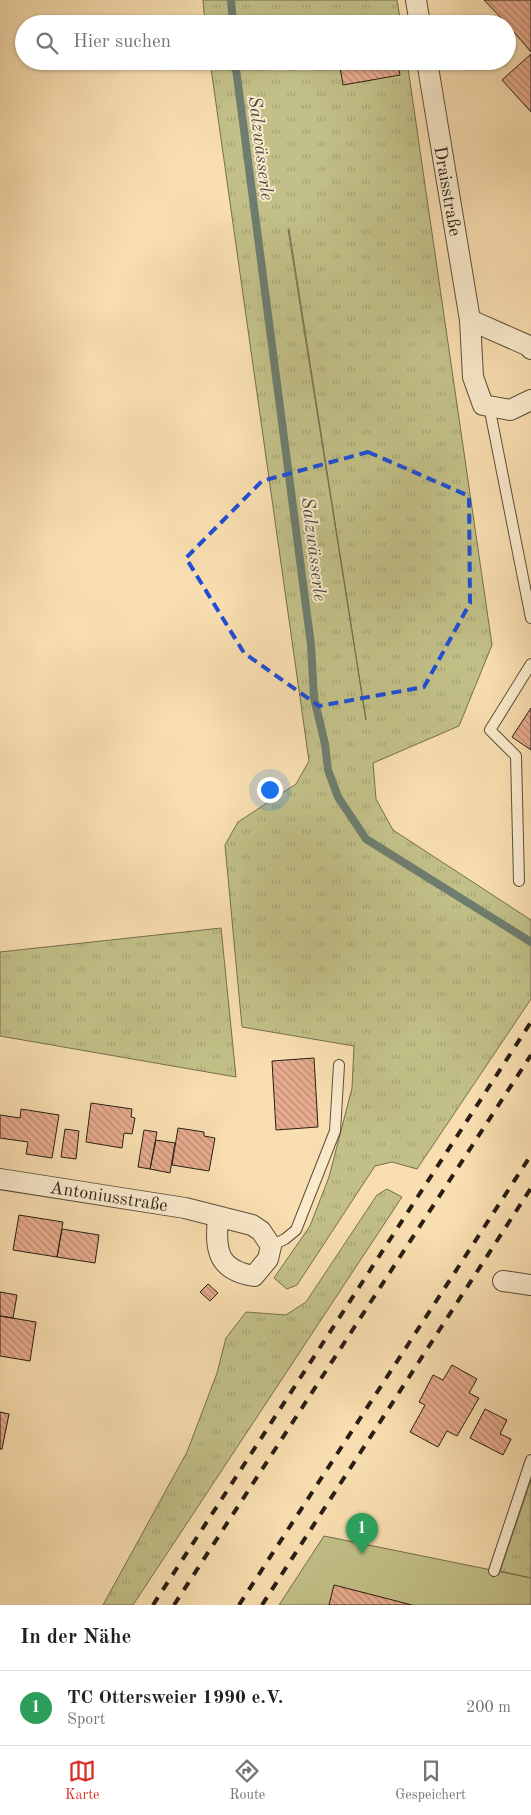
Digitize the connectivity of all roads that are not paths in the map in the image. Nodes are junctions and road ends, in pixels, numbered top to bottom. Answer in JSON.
{"nodes":[{"id":1,"x":416,"y":0,"type":"edge"},
{"id":2,"x":418,"y":15,"type":"edge"},
{"id":3,"x":428,"y":70,"type":"edge"},
{"id":4,"x":470,"y":320,"type":"junction"},
{"id":5,"x":531,"y":349,"type":"edge"},
{"id":6,"x":531,"y":400,"type":"edge"},
{"id":7,"x":489,"y":406,"type":"junction"},
{"id":8,"x":531,"y":618,"type":"edge"},
{"id":9,"x":531,"y":664,"type":"edge"},
{"id":10,"x":519,"y":881,"type":"dead end"},
{"id":11,"x":339,"y":1065,"type":"dead end"},
{"id":12,"x":0,"y":1179,"type":"edge"},
{"id":13,"x":218,"y":1217,"type":"junction"},
{"id":14,"x":271,"y":1246,"type":"junction"},
{"id":15,"x":504,"y":1281,"type":"dead end"},
{"id":16,"x":531,"y":1285,"type":"edge"},
{"id":17,"x":531,"y":1460,"type":"edge"},
{"id":18,"x":494,"y":1570,"type":"dead end"}],
"edges":[{"from":1,"to":2,"type":"street"},
{"from":3,"to":4,"type":"street","name":"Draisstraße"},
{"from":4,"to":5,"type":"street"},
{"from":4,"to":7,"type":"street","name":"Draisstraße"},
{"from":6,"to":7,"type":"street"},
{"from":7,"to":8,"type":"lane"},
{"from":9,"to":10,"type":"lane"},
{"from":11,"to":14,"type":"lane"},
{"from":12,"to":13,"type":"street","name":"Antoniusstraße"},
{"from":13,"to":14,"type":"street","name":"Antoniusstraße"},
{"from":13,"to":14,"type":"street"},
{"from":15,"to":16,"type":"street"},
{"from":17,"to":18,"type":"lane"}]}
